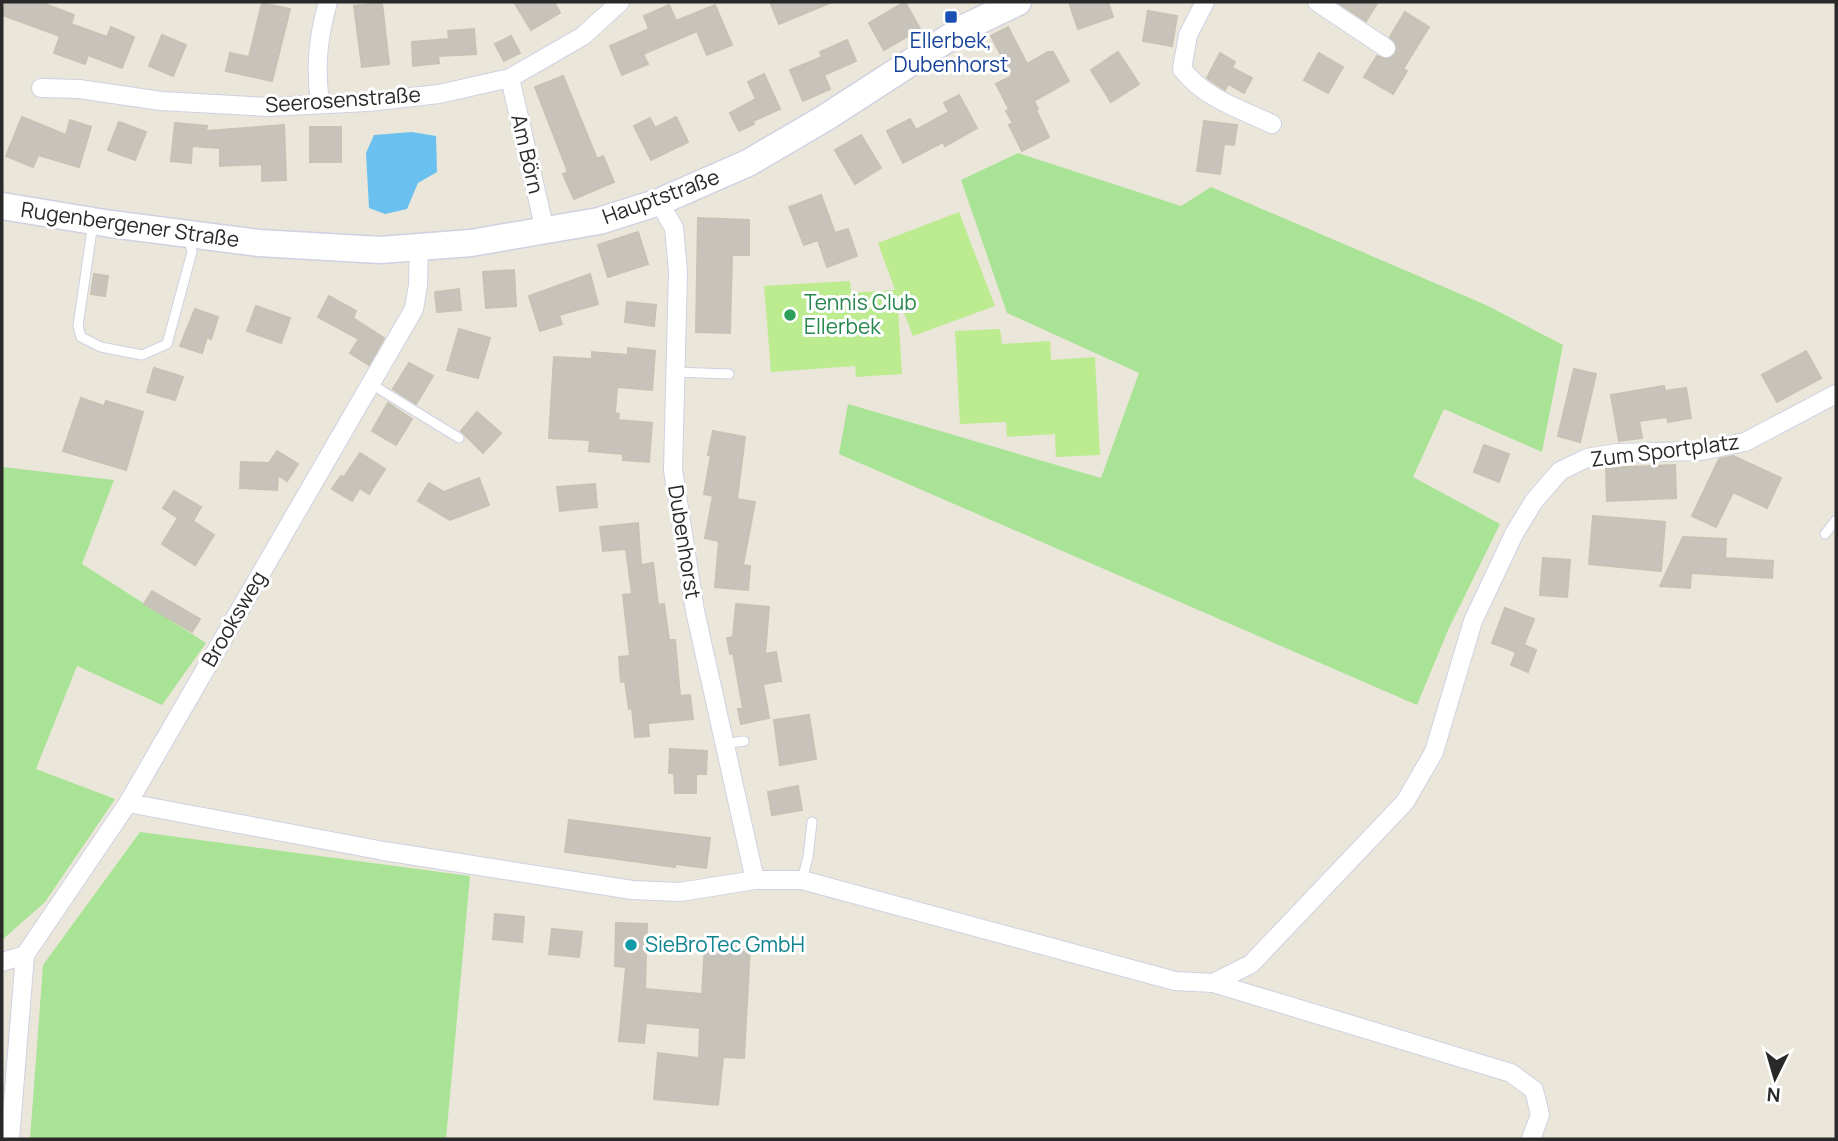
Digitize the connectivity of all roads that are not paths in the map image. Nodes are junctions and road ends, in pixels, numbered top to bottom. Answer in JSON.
{"nodes":[{"id":1,"x":328,"y":2,"type":"edge"},
{"id":2,"x":621,"y":2,"type":"edge"},
{"id":3,"x":1205,"y":2,"type":"edge"},
{"id":4,"x":1317,"y":2,"type":"edge"},
{"id":5,"x":1011,"y":3,"type":"edge"},
{"id":6,"x":1386,"y":48,"type":"dead end"},
{"id":7,"x":510,"y":78,"type":"junction"},
{"id":8,"x":41,"y":89,"type":"dead end"},
{"id":9,"x":320,"y":103,"type":"junction"},
{"id":10,"x":1272,"y":124,"type":"dead end"},
{"id":11,"x":659,"y":202,"type":"junction"},
{"id":12,"x":2,"y":206,"type":"edge"},
{"id":13,"x":93,"y":221,"type":"junction"},
{"id":14,"x":545,"y":231,"type":"junction"},
{"id":15,"x":188,"y":234,"type":"junction"},
{"id":16,"x":259,"y":243,"type":"joint"},
{"id":17,"x":419,"y":248,"type":"junction"},
{"id":18,"x":675,"y":372,"type":"junction"},
{"id":19,"x":729,"y":374,"type":"dead end"},
{"id":20,"x":371,"y":383,"type":"junction"},
{"id":21,"x":1836,"y":395,"type":"edge"},
{"id":22,"x":459,"y":438,"type":"dead end"},
{"id":23,"x":1836,"y":520,"type":"edge"},
{"id":24,"x":1825,"y":534,"type":"dead end"},
{"id":25,"x":744,"y":741,"type":"dead end"},
{"id":26,"x":724,"y":744,"type":"junction"},
{"id":27,"x":128,"y":803,"type":"junction"},
{"id":28,"x":812,"y":822,"type":"dead end"},
{"id":29,"x":755,"y":880,"type":"junction"},
{"id":30,"x":802,"y":880,"type":"junction"},
{"id":31,"x":25,"y":955,"type":"junction"},
{"id":32,"x":2,"y":962,"type":"edge"},
{"id":33,"x":1213,"y":983,"type":"junction"},
{"id":34,"x":10,"y":1139,"type":"edge"},
{"id":35,"x":1531,"y":1139,"type":"edge"}],
"edges":[{"from":1,"to":9,"type":"street"},
{"from":2,"to":7,"type":"street","name":"Seerosenstraße"},
{"from":3,"to":10,"type":"street"},
{"from":4,"to":6,"type":"street"},
{"from":5,"to":11,"type":"main road","name":"Hauptstraße"},
{"from":7,"to":9,"type":"street","name":"Seerosenstraße"},
{"from":7,"to":14,"type":"street","name":"Am Börn"},
{"from":8,"to":9,"type":"street","name":"Seerosenstraße"},
{"from":11,"to":14,"type":"main road","name":"Hauptstraße"},
{"from":11,"to":18,"type":"street","name":"Dubenhorst"},
{"from":12,"to":13,"type":"main road","name":"Rugenbergener Straße"},
{"from":13,"to":15,"type":"main road","name":"Rugenbergener Straße"},
{"from":13,"to":15,"type":"lane"},
{"from":14,"to":17,"type":"main road","name":"Hauptstraße"},
{"from":15,"to":16,"type":"main road","name":"Rugenbergener Straße"},
{"from":16,"to":17,"type":"main road","name":"Hauptstraße"},
{"from":17,"to":20,"type":"street","name":"Brooksweg"},
{"from":18,"to":19,"type":"lane"},
{"from":18,"to":26,"type":"street","name":"Dubenhorst"},
{"from":20,"to":22,"type":"lane"},
{"from":20,"to":27,"type":"street","name":"Brooksweg"},
{"from":21,"to":33,"type":"street","name":"Zum Sportplatz"},
{"from":23,"to":24,"type":"lane"},
{"from":25,"to":26,"type":"lane"},
{"from":26,"to":29,"type":"street","name":"Dubenhorst"},
{"from":27,"to":29,"type":"street"},
{"from":27,"to":31,"type":"street","name":"Brooksweg"},
{"from":28,"to":30,"type":"lane"},
{"from":29,"to":30,"type":"street"},
{"from":30,"to":33,"type":"street"},
{"from":31,"to":32,"type":"street"},
{"from":31,"to":34,"type":"street"},
{"from":33,"to":35,"type":"street"}]}
